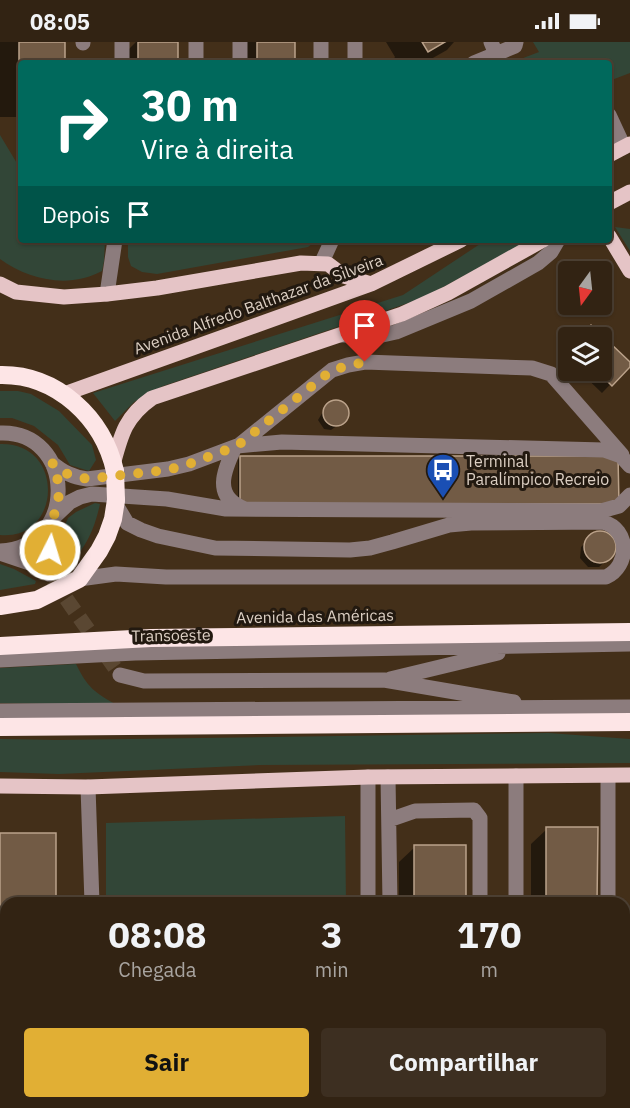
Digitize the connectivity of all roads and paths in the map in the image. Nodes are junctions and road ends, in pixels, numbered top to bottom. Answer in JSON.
{"nodes":[{"id":1,"x":122,"y":42,"type":"edge"},
{"id":2,"x":196,"y":42,"type":"edge"},
{"id":3,"x":240,"y":42,"type":"edge"},
{"id":4,"x":321,"y":42,"type":"edge"},
{"id":5,"x":355,"y":42,"type":"edge"},
{"id":6,"x":516,"y":42,"type":"edge"},
{"id":7,"x":493,"y":48,"type":"edge"},
{"id":8,"x":122,"y":60,"type":"edge"},
{"id":9,"x":196,"y":60,"type":"edge"},
{"id":10,"x":240,"y":60,"type":"edge"},
{"id":11,"x":321,"y":60,"type":"edge"},
{"id":12,"x":355,"y":60,"type":"edge"},
{"id":13,"x":478,"y":60,"type":"edge"},
{"id":14,"x":612,"y":120,"type":"edge"},
{"id":15,"x":627,"y":145,"type":"edge"},
{"id":16,"x":612,"y":153,"type":"edge"},
{"id":17,"x":630,"y":192,"type":"edge"},
{"id":18,"x":612,"y":201,"type":"edge"},
{"id":19,"x":612,"y":241,"type":"edge"},
{"id":20,"x":115,"y":243,"type":"edge"},
{"id":21,"x":331,"y":243,"type":"edge"},
{"id":22,"x":455,"y":243,"type":"edge"},
{"id":23,"x":538,"y":243,"type":"edge"},
{"id":24,"x":556,"y":243,"type":"edge"},
{"id":25,"x":322,"y":262,"type":"junction"},
{"id":26,"x":630,"y":271,"type":"edge"},
{"id":27,"x":0,"y":284,"type":"edge"},
{"id":28,"x":371,"y":284,"type":"junction"},
{"id":29,"x":107,"y":294,"type":"junction"},
{"id":30,"x":339,"y":335,"type":"junction"},
{"id":31,"x":2,"y":373,"type":"edge"},
{"id":32,"x":64,"y":394,"type":"junction"},
{"id":33,"x":0,"y":433,"type":"edge"},
{"id":34,"x":236,"y":447,"type":"junction"},
{"id":35,"x":52,"y":463,"type":"junction"},
{"id":36,"x":628,"y":463,"type":"edge"},
{"id":37,"x":114,"y":468,"type":"junction"},
{"id":38,"x":630,"y":495,"type":"edge"},
{"id":39,"x":116,"y":501,"type":"junction"},
{"id":40,"x":249,"y":510,"type":"junction"},
{"id":41,"x":53,"y":518,"type":"junction"},
{"id":42,"x":0,"y":552,"type":"edge"},
{"id":43,"x":80,"y":579,"type":"junction"},
{"id":44,"x":0,"y":606,"type":"edge"},
{"id":45,"x":630,"y":632,"type":"edge"},
{"id":46,"x":630,"y":644,"type":"edge"},
{"id":47,"x":527,"y":645,"type":"junction"},
{"id":48,"x":0,"y":646,"type":"edge"},
{"id":49,"x":0,"y":660,"type":"edge"},
{"id":50,"x":120,"y":675,"type":"tunnel mouth"},
{"id":51,"x":384,"y":680,"type":"junction"},
{"id":52,"x":630,"y":708,"type":"edge"},
{"id":53,"x":556,"y":709,"type":"junction"},
{"id":54,"x":0,"y":711,"type":"edge"},
{"id":55,"x":630,"y":722,"type":"edge"},
{"id":56,"x":0,"y":727,"type":"edge"},
{"id":57,"x":630,"y":775,"type":"edge"},
{"id":58,"x":516,"y":776,"type":"junction"},
{"id":59,"x":608,"y":776,"type":"junction"},
{"id":60,"x":369,"y":777,"type":"junction"},
{"id":61,"x":388,"y":777,"type":"junction"},
{"id":62,"x":0,"y":786,"type":"edge"},
{"id":63,"x":88,"y":787,"type":"junction"},
{"id":64,"x":389,"y":820,"type":"junction"},
{"id":65,"x":92,"y":897,"type":"edge"},
{"id":66,"x":368,"y":897,"type":"edge"},
{"id":67,"x":390,"y":897,"type":"edge"},
{"id":68,"x":480,"y":897,"type":"edge"},
{"id":69,"x":516,"y":897,"type":"edge"},
{"id":70,"x":608,"y":897,"type":"edge"}],
"edges":[{"from":1,"to":8,"type":"street"},
{"from":2,"to":9,"type":"street"},
{"from":3,"to":10,"type":"street"},
{"from":4,"to":11,"type":"street"},
{"from":5,"to":12,"type":"street"},
{"from":6,"to":7,"type":"street"},
{"from":7,"to":13,"type":"street"},
{"from":14,"to":15,"type":"street"},
{"from":15,"to":16,"type":"main road"},
{"from":17,"to":18,"type":"main road"},
{"from":19,"to":26,"type":"main road"},
{"from":20,"to":29,"type":"street"},
{"from":21,"to":25,"type":"street"},
{"from":22,"to":28,"type":"main road","name":"Avenida Alfredo Balthazar da Silveira"},
{"from":23,"to":30,"type":"main road"},
{"from":24,"to":30,"type":"street"},
{"from":25,"to":28,"type":"main road"},
{"from":25,"to":29,"type":"main road"},
{"from":27,"to":29,"type":"main road"},
{"from":28,"to":32,"type":"main road","name":"Avenida Alfredo Balthazar da Silveira"},
{"from":30,"to":37,"type":"main road"},
{"from":31,"to":32,"type":"highway"},
{"from":32,"to":37,"type":"highway"},
{"from":33,"to":35,"type":"street"},
{"from":34,"to":35,"type":"street"},
{"from":34,"to":36,"type":"street"},
{"from":34,"to":36,"type":"street"},
{"from":34,"to":40,"type":"street"},
{"from":35,"to":41,"type":"street"},
{"from":37,"to":39,"type":"highway","bridge":true},
{"from":38,"to":40,"type":"street"},
{"from":39,"to":43,"type":"highway"},
{"from":39,"to":43,"type":"street"},
{"from":40,"to":41,"type":"street"},
{"from":41,"to":42,"type":"street"},
{"from":41,"to":42,"type":"street"},
{"from":43,"to":44,"type":"highway"},
{"from":45,"to":48,"type":"highway","name":"Avenida das Américas"},
{"from":46,"to":47,"type":"street","name":"Transoeste"},
{"from":47,"to":49,"type":"street","name":"Transoeste"},
{"from":47,"to":51,"type":"street"},
{"from":50,"to":51,"type":"street"},
{"from":51,"to":53,"type":"street"},
{"from":52,"to":53,"type":"street"},
{"from":53,"to":54,"type":"street"},
{"from":55,"to":56,"type":"highway"},
{"from":57,"to":59,"type":"main road"},
{"from":58,"to":59,"type":"main road"},
{"from":58,"to":61,"type":"main road"},
{"from":58,"to":69,"type":"street"},
{"from":59,"to":70,"type":"street"},
{"from":60,"to":61,"type":"main road"},
{"from":60,"to":63,"type":"main road"},
{"from":60,"to":66,"type":"street"},
{"from":61,"to":64,"type":"street"},
{"from":62,"to":63,"type":"main road"},
{"from":63,"to":65,"type":"street"},
{"from":64,"to":67,"type":"street"},
{"from":64,"to":68,"type":"street"}]}
